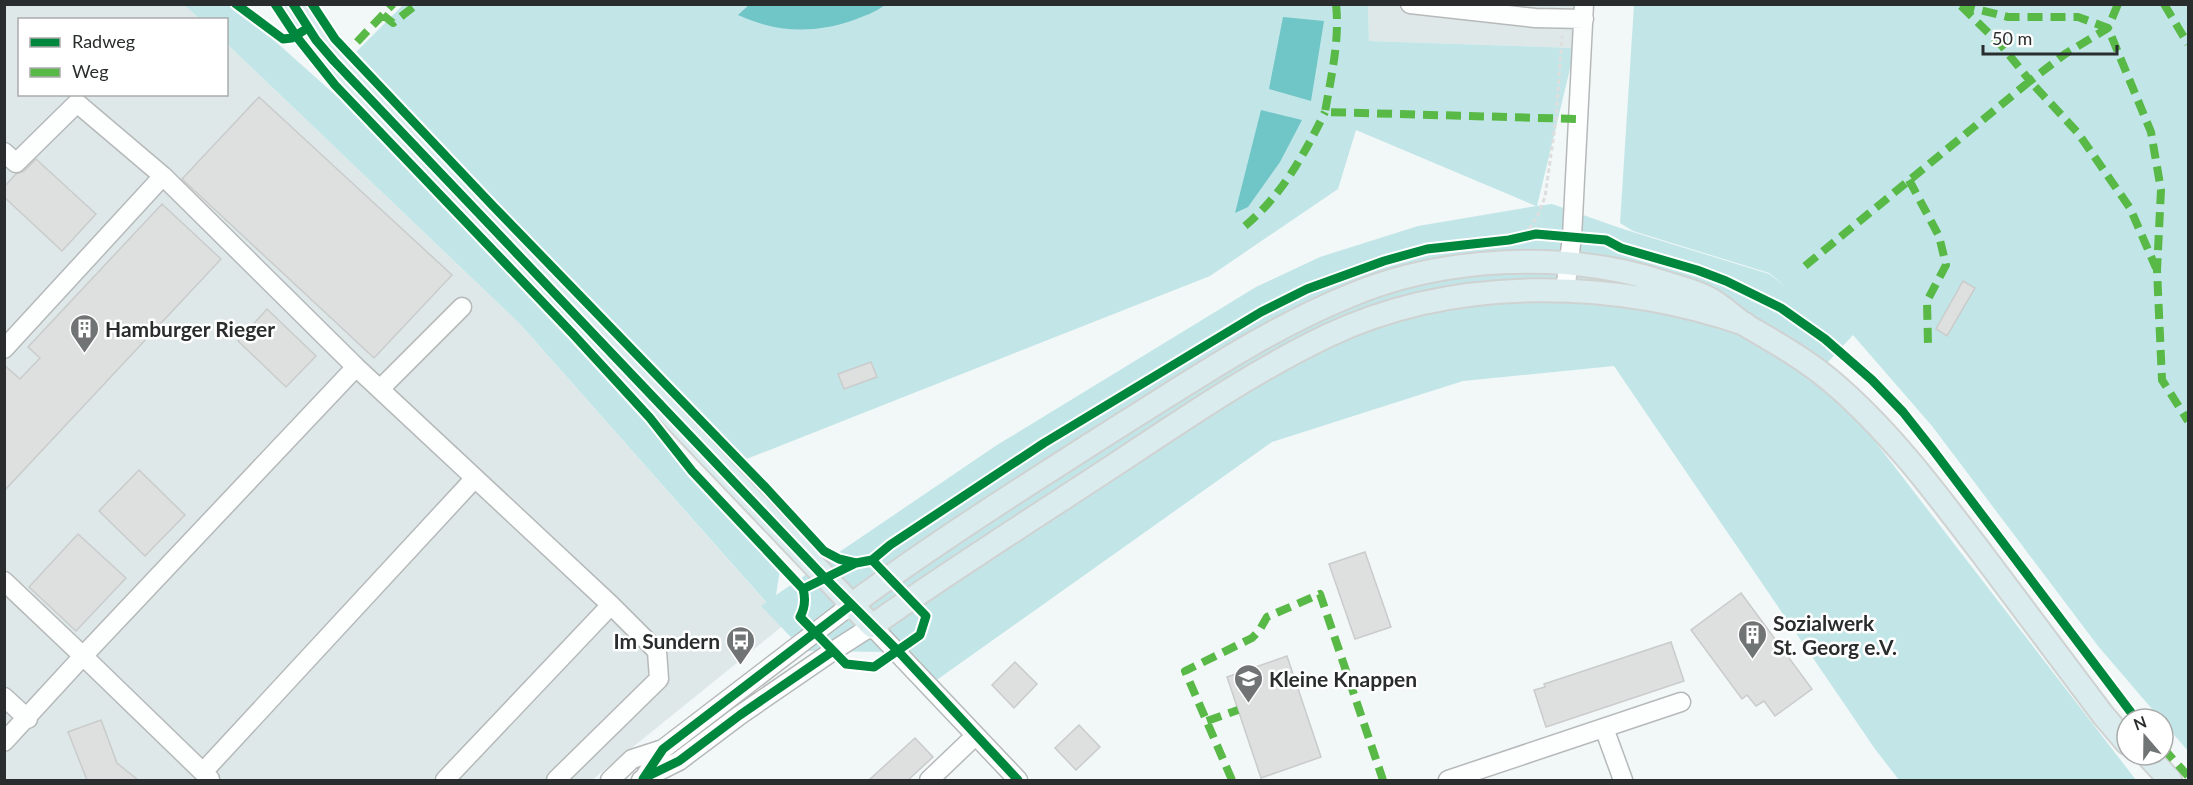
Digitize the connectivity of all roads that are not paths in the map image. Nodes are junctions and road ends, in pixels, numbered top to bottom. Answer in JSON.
{"nodes":[{"id":1,"x":293,"y":4,"type":"edge"},
{"id":2,"x":1410,"y":4,"type":"edge"},
{"id":3,"x":1584,"y":12,"type":"edge"},
{"id":4,"x":82,"y":99,"type":"edge"},
{"id":5,"x":4,"y":152,"type":"edge"},
{"id":6,"x":163,"y":176,"type":"junction"},
{"id":7,"x":1569,"y":264,"type":"junction"},
{"id":8,"x":1565,"y":291,"type":"junction"},
{"id":9,"x":462,"y":307,"type":"dead end"},
{"id":10,"x":1745,"y":324,"type":"junction"},
{"id":11,"x":4,"y":349,"type":"edge"},
{"id":12,"x":356,"y":367,"type":"junction"},
{"id":13,"x":380,"y":389,"type":"junction"},
{"id":14,"x":475,"y":478,"type":"junction"},
{"id":15,"x":4,"y":581,"type":"edge"},
{"id":16,"x":851,"y":604,"type":"junction"},
{"id":17,"x":611,"y":605,"type":"junction"},
{"id":18,"x":872,"y":626,"type":"junction"},
{"id":19,"x":83,"y":656,"type":"junction"},
{"id":20,"x":4,"y":698,"type":"edge"},
{"id":21,"x":1681,"y":702,"type":"dead end"},
{"id":22,"x":28,"y":719,"type":"junction"},
{"id":23,"x":1604,"y":728,"type":"junction"},
{"id":24,"x":2115,"y":730,"type":"edge"},
{"id":25,"x":975,"y":736,"type":"junction"},
{"id":26,"x":4,"y":742,"type":"edge"},
{"id":27,"x":663,"y":749,"type":"junction"},
{"id":28,"x":2141,"y":767,"type":"edge"},
{"id":29,"x":2158,"y":767,"type":"edge"},
{"id":30,"x":207,"y":776,"type":"edge"},
{"id":31,"x":445,"y":780,"type":"edge"},
{"id":32,"x":556,"y":780,"type":"edge"},
{"id":33,"x":610,"y":780,"type":"edge"},
{"id":34,"x":642,"y":780,"type":"edge"},
{"id":35,"x":929,"y":780,"type":"edge"},
{"id":36,"x":1018,"y":780,"type":"edge"},
{"id":37,"x":1448,"y":780,"type":"edge"},
{"id":38,"x":1623,"y":780,"type":"edge"},
{"id":39,"x":2150,"y":780,"type":"edge"},
{"id":40,"x":2170,"y":780,"type":"edge"}],
"edges":[{"from":1,"to":16,"type":"main road"},
{"from":2,"to":3,"type":"street"},
{"from":3,"to":7,"type":"street"},
{"from":4,"to":5,"type":"street"},
{"from":4,"to":6,"type":"street"},
{"from":6,"to":11,"type":"street"},
{"from":6,"to":12,"type":"street"},
{"from":7,"to":8,"type":"street"},
{"from":7,"to":10,"type":"main road"},
{"from":7,"to":16,"type":"main road"},
{"from":8,"to":10,"type":"main road"},
{"from":8,"to":18,"type":"main road"},
{"from":9,"to":13,"type":"street"},
{"from":10,"to":24,"type":"main road"},
{"from":12,"to":13,"type":"street"},
{"from":12,"to":19,"type":"street"},
{"from":13,"to":14,"type":"street"},
{"from":14,"to":17,"type":"street"},
{"from":14,"to":30,"type":"street"},
{"from":15,"to":19,"type":"street"},
{"from":16,"to":18,"type":"main road"},
{"from":16,"to":27,"type":"street"},
{"from":17,"to":31,"type":"street"},
{"from":17,"to":32,"type":"street"},
{"from":18,"to":25,"type":"street"},
{"from":18,"to":34,"type":"street"},
{"from":19,"to":22,"type":"street"},
{"from":19,"to":30,"type":"street"},
{"from":20,"to":22,"type":"street"},
{"from":21,"to":23,"type":"street"},
{"from":22,"to":26,"type":"street"},
{"from":23,"to":37,"type":"street"},
{"from":23,"to":38,"type":"street"},
{"from":25,"to":35,"type":"street"},
{"from":25,"to":36,"type":"street"},
{"from":27,"to":33,"type":"street"},
{"from":27,"to":34,"type":"street"},
{"from":28,"to":39,"type":"main road"},
{"from":29,"to":40,"type":"main road"}]}
